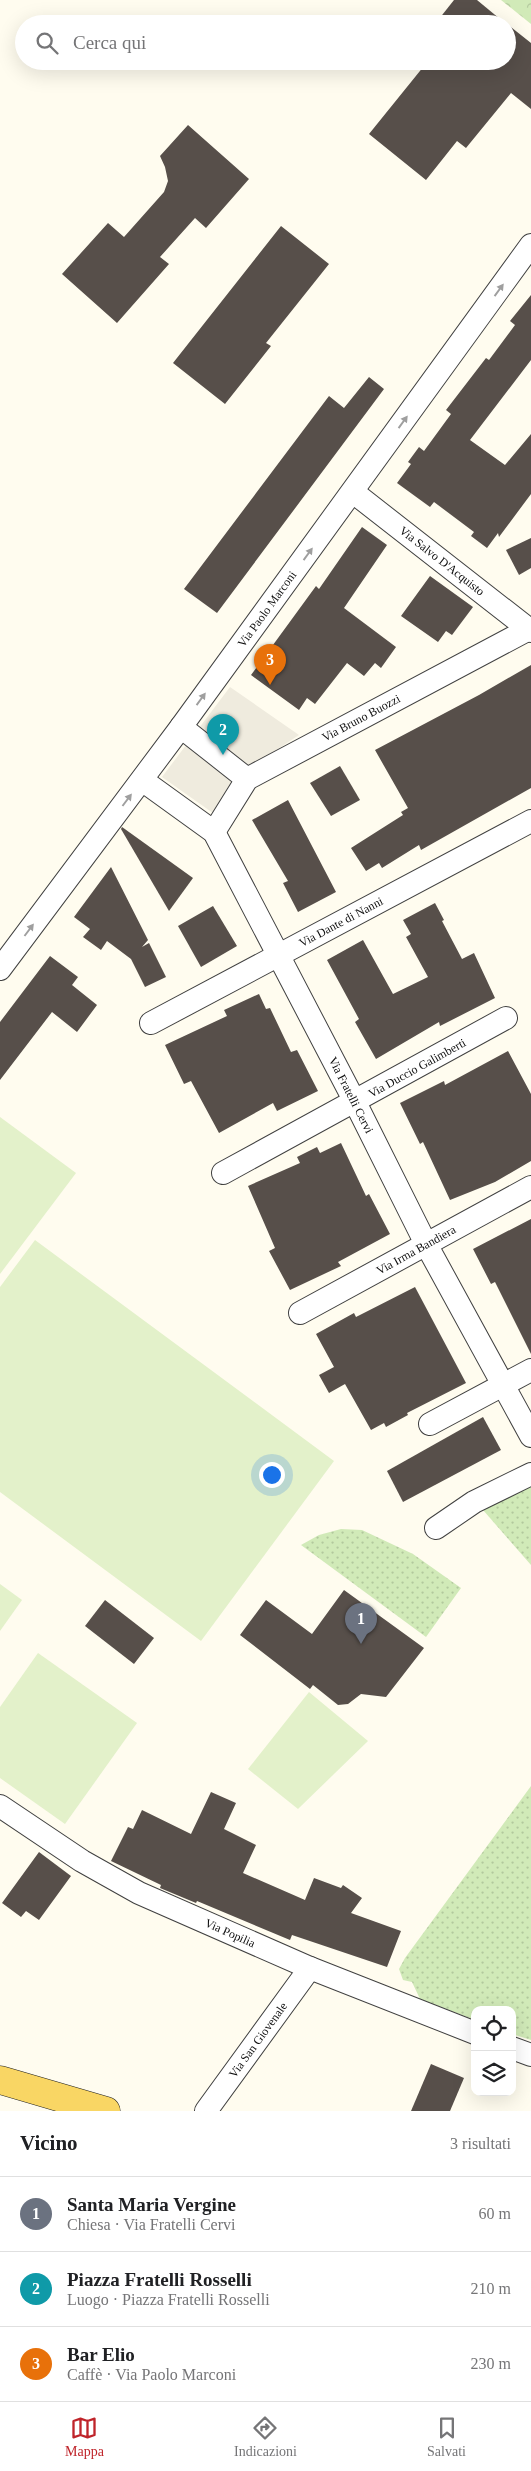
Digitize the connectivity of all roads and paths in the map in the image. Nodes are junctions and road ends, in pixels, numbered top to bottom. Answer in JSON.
{"nodes":[{"id":1,"x":531,"y":245,"type":"edge"},
{"id":2,"x":353,"y":492,"type":"junction"},
{"id":3,"x":531,"y":630,"type":"edge"},
{"id":4,"x":180,"y":727,"type":"junction"},
{"id":5,"x":247,"y":779,"type":"junction"},
{"id":6,"x":142,"y":780,"type":"junction"},
{"id":7,"x":531,"y":820,"type":"edge"},
{"id":8,"x":214,"y":832,"type":"junction"},
{"id":9,"x":277,"y":956,"type":"junction"},
{"id":10,"x":0,"y":969,"type":"edge"},
{"id":11,"x":506,"y":1018,"type":"dead end"},
{"id":12,"x":151,"y":1023,"type":"dead end"},
{"id":13,"x":356,"y":1102,"type":"junction"},
{"id":14,"x":223,"y":1173,"type":"dead end"},
{"id":15,"x":531,"y":1187,"type":"edge"},
{"id":16,"x":426,"y":1244,"type":"junction"},
{"id":17,"x":300,"y":1313,"type":"dead end"},
{"id":18,"x":531,"y":1370,"type":"edge"},
{"id":19,"x":504,"y":1384,"type":"junction"},
{"id":20,"x":430,"y":1424,"type":"dead end"},
{"id":21,"x":531,"y":1436,"type":"edge"},
{"id":22,"x":531,"y":1474,"type":"edge"},
{"id":23,"x":436,"y":1528,"type":"dead end"},
{"id":24,"x":0,"y":1806,"type":"edge"},
{"id":25,"x":310,"y":1968,"type":"junction"},
{"id":26,"x":471,"y":2031,"type":"edge"},
{"id":27,"x":516,"y":2049,"type":"edge"},
{"id":28,"x":531,"y":2055,"type":"edge"},
{"id":29,"x":0,"y":2080,"type":"edge"},
{"id":30,"x":106,"y":2111,"type":"edge"},
{"id":31,"x":206,"y":2111,"type":"edge"}],
"edges":[{"from":2,"to":1,"type":"street","name":"Via Paolo Marconi","one_way":true},
{"from":2,"to":3,"type":"street","name":"Via Salvo D'Acquisto"},
{"from":4,"to":2,"type":"street","name":"Via Paolo Marconi","one_way":true},
{"from":3,"to":5,"type":"street","name":"Via Bruno Buozzi"},
{"from":4,"to":5,"type":"street"},
{"from":4,"to":6,"type":"street","name":"Via Paolo Marconi"},
{"from":5,"to":8,"type":"street"},
{"from":6,"to":8,"type":"street","name":"Via Fratelli Cervi"},
{"from":10,"to":6,"type":"street","name":"Via Paolo Marconi","one_way":true},
{"from":7,"to":9,"type":"street","name":"Via Dante di Nanni"},
{"from":8,"to":9,"type":"street","name":"Via Fratelli Cervi"},
{"from":9,"to":12,"type":"street","name":"Via Dante di Nanni"},
{"from":9,"to":13,"type":"street","name":"Via Fratelli Cervi"},
{"from":11,"to":13,"type":"street","name":"Via Duccio Galimberti"},
{"from":13,"to":14,"type":"street","name":"Via Duccio Galimberti"},
{"from":13,"to":16,"type":"street","name":"Via Fratelli Cervi"},
{"from":15,"to":16,"type":"street","name":"Via Irma Bandiera"},
{"from":16,"to":17,"type":"street","name":"Via Irma Bandiera"},
{"from":16,"to":19,"type":"street","name":"Via Fratelli Cervi"},
{"from":18,"to":19,"type":"street"},
{"from":19,"to":20,"type":"street"},
{"from":19,"to":21,"type":"street","name":"Via Fratelli Cervi"},
{"from":22,"to":23,"type":"street"},
{"from":24,"to":25,"type":"street","name":"Via Popilia"},
{"from":25,"to":26,"type":"street","name":"Via Popilia"},
{"from":25,"to":31,"type":"street","name":"Via San Giovenale"},
{"from":27,"to":28,"type":"street"},
{"from":29,"to":30,"type":"main road"}]}
